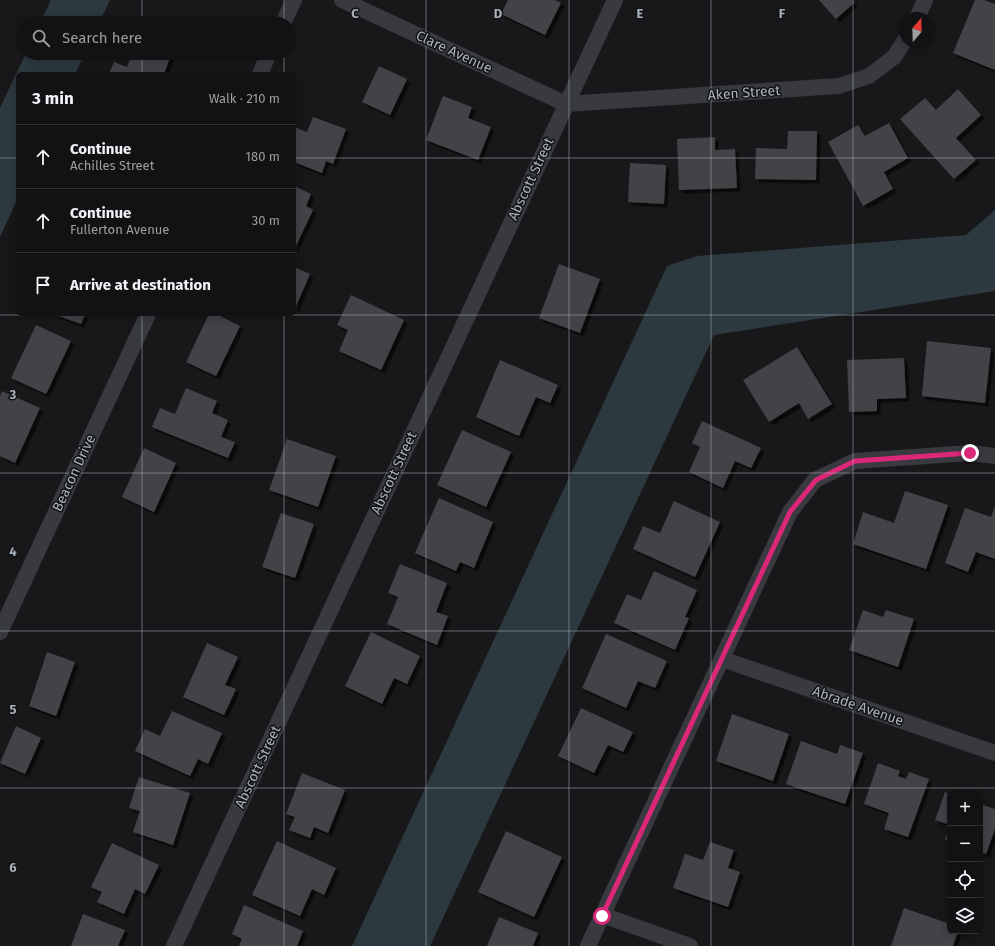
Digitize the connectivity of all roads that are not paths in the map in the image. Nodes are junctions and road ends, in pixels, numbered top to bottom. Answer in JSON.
{"nodes":[{"id":1,"x":294,"y":0,"type":"edge"},
{"id":2,"x":342,"y":0,"type":"edge"},
{"id":3,"x":615,"y":0,"type":"edge"},
{"id":4,"x":925,"y":0,"type":"edge"},
{"id":5,"x":920,"y":12,"type":"edge"},
{"id":6,"x":286,"y":16,"type":"edge"},
{"id":7,"x":900,"y":48,"type":"edge"},
{"id":8,"x":266,"y":60,"type":"edge"},
{"id":9,"x":261,"y":72,"type":"edge"},
{"id":10,"x":566,"y":104,"type":"junction"},
{"id":11,"x":147,"y":316,"type":"edge"},
{"id":12,"x":995,"y":456,"type":"edge"},
{"id":13,"x":0,"y":632,"type":"edge"},
{"id":14,"x":722,"y":659,"type":"junction"},
{"id":15,"x":995,"y":753,"type":"edge"},
{"id":16,"x":602,"y":916,"type":"junction"},
{"id":17,"x":174,"y":946,"type":"edge"},
{"id":18,"x":588,"y":946,"type":"edge"},
{"id":19,"x":690,"y":946,"type":"edge"}],
"edges":[{"from":1,"to":6,"type":"street"},
{"from":2,"to":10,"type":"street","name":"Clare Avenue"},
{"from":3,"to":10,"type":"street","name":"Abscott Street"},
{"from":4,"to":5,"type":"street"},
{"from":7,"to":10,"type":"street","name":"Aken Street"},
{"from":8,"to":9,"type":"street"},
{"from":10,"to":17,"type":"street","name":"Abscott Street"},
{"from":11,"to":13,"type":"street","name":"Beacon Drive"},
{"from":12,"to":14,"type":"street"},
{"from":14,"to":15,"type":"street","name":"Abrade Avenue"},
{"from":14,"to":16,"type":"street"},
{"from":16,"to":18,"type":"street"},
{"from":16,"to":19,"type":"street"}]}
